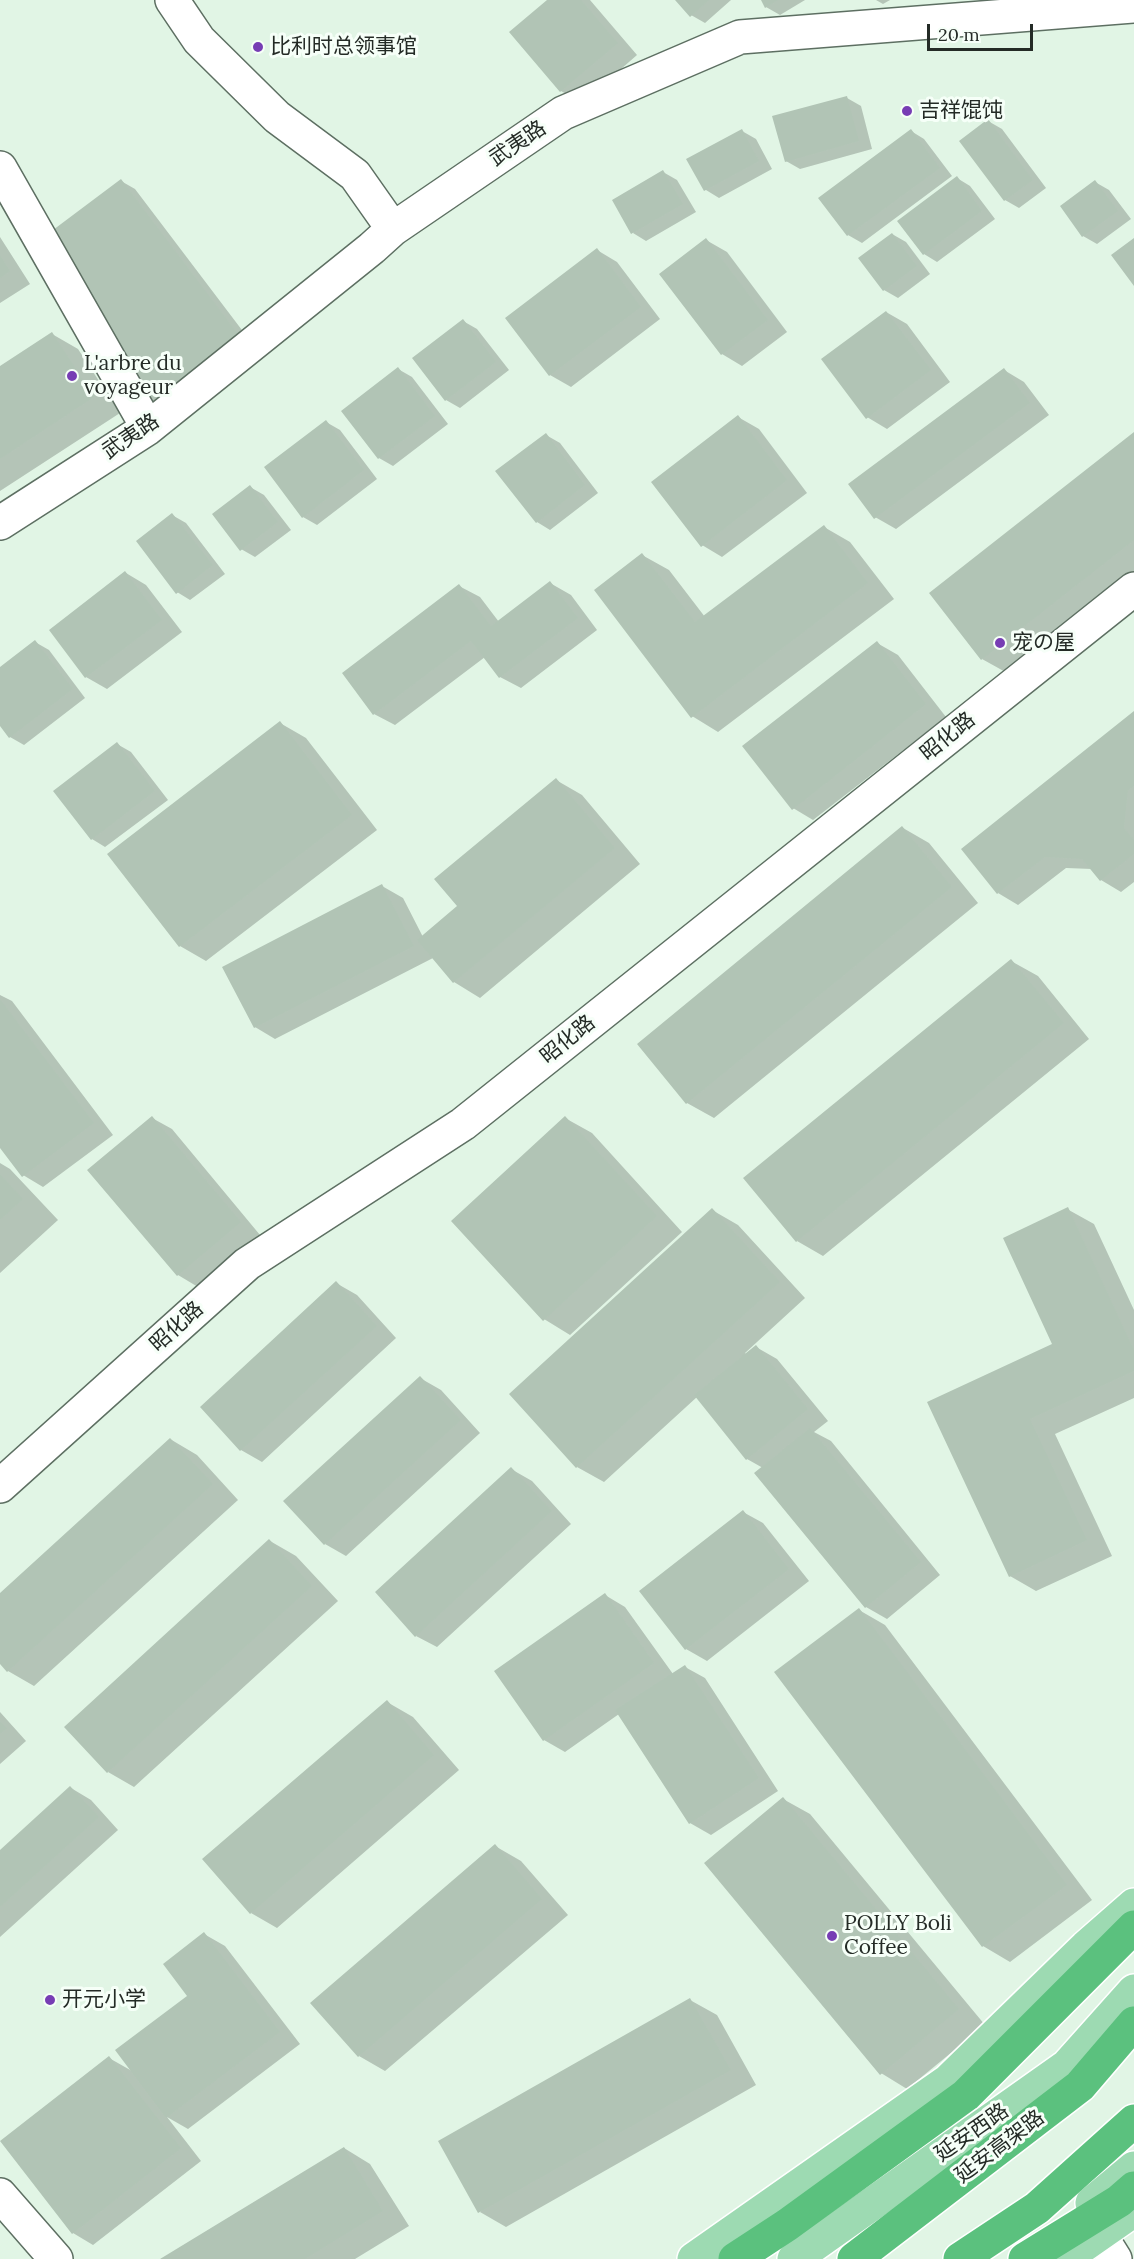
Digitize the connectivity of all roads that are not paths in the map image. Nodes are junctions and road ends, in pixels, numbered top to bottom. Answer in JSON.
{"nodes":[{"id":1,"x":172,"y":0,"type":"edge"},
{"id":2,"x":1134,"y":6,"type":"edge"},
{"id":3,"x":0,"y":168,"type":"edge"},
{"id":4,"x":393,"y":229,"type":"junction"},
{"id":5,"x":148,"y":428,"type":"junction"},
{"id":6,"x":0,"y":523,"type":"edge"},
{"id":7,"x":1134,"y":589,"type":"edge"},
{"id":8,"x":0,"y":1486,"type":"edge"},
{"id":9,"x":1134,"y":1905,"type":"edge"},
{"id":10,"x":1134,"y":1927,"type":"edge"},
{"id":11,"x":1134,"y":1990,"type":"edge"},
{"id":12,"x":1134,"y":2023,"type":"edge"},
{"id":13,"x":1134,"y":2121,"type":"edge"},
{"id":14,"x":1134,"y":2168,"type":"edge"},
{"id":15,"x":1134,"y":2188,"type":"edge"},
{"id":16,"x":0,"y":2195,"type":"edge"},
{"id":17,"x":1134,"y":2210,"type":"edge"},
{"id":18,"x":1108,"y":2247,"type":"edge"},
{"id":19,"x":56,"y":2259,"type":"edge"},
{"id":20,"x":694,"y":2259,"type":"edge"},
{"id":21,"x":735,"y":2259,"type":"edge"},
{"id":22,"x":794,"y":2259,"type":"edge"},
{"id":23,"x":854,"y":2259,"type":"edge"},
{"id":24,"x":960,"y":2259,"type":"edge"},
{"id":25,"x":1024,"y":2259,"type":"edge"},
{"id":26,"x":1064,"y":2259,"type":"edge"}],
"edges":[{"from":1,"to":4,"type":"street"},
{"from":2,"to":4,"type":"street","name":"武夷路"},
{"from":3,"to":5,"type":"street"},
{"from":4,"to":5,"type":"street","name":"武夷路"},
{"from":5,"to":6,"type":"street","name":"武夷路"},
{"from":7,"to":8,"type":"street","name":"昭化路"},
{"from":9,"to":20,"type":"main road"},
{"from":10,"to":21,"type":"highway"},
{"from":11,"to":22,"type":"main road","name":"延安西路"},
{"from":12,"to":23,"type":"highway","name":"延安高架路"},
{"from":13,"to":24,"type":"highway"},
{"from":14,"to":25,"type":"main road"},
{"from":15,"to":25,"type":"highway"},
{"from":16,"to":19,"type":"street"},
{"from":17,"to":18,"type":"main road"},
{"from":18,"to":26,"type":"main road"}]}
